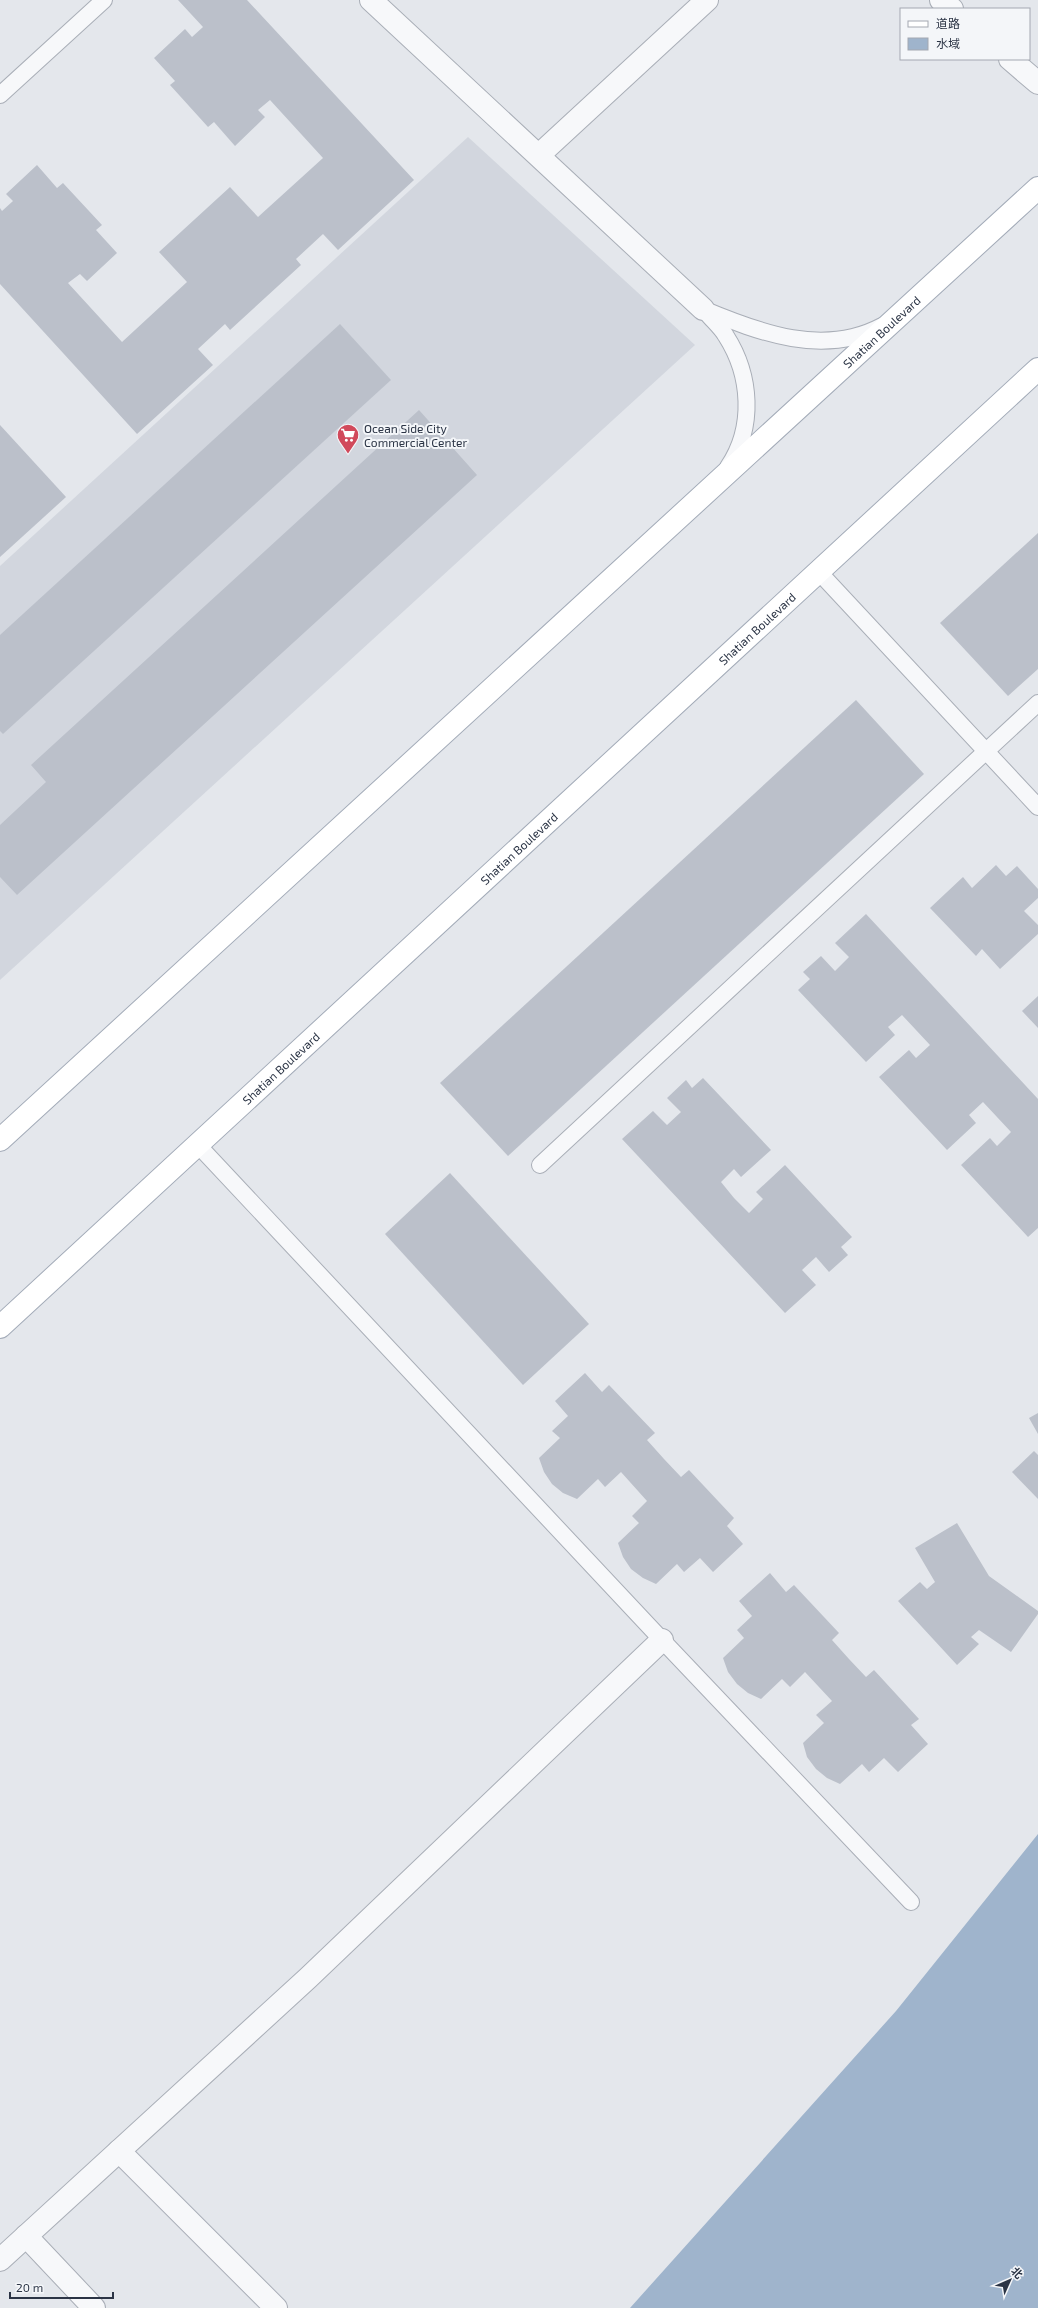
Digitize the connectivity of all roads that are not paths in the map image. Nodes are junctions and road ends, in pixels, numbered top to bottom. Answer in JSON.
{"nodes":[{"id":1,"x":104,"y":0,"type":"edge"},
{"id":2,"x":371,"y":0,"type":"edge"},
{"id":3,"x":707,"y":0,"type":"edge"},
{"id":4,"x":941,"y":0,"type":"edge"},
{"id":5,"x":951,"y":8,"type":"edge"},
{"id":6,"x":1011,"y":60,"type":"edge"},
{"id":7,"x":1038,"y":83,"type":"edge"},
{"id":8,"x":0,"y":95,"type":"edge"},
{"id":9,"x":539,"y":155,"type":"junction"},
{"id":10,"x":1038,"y":188,"type":"edge"},
{"id":11,"x":704,"y":309,"type":"junction"},
{"id":12,"x":896,"y":318,"type":"junction"},
{"id":13,"x":1038,"y":369,"type":"edge"},
{"id":14,"x":717,"y":483,"type":"junction"},
{"id":15,"x":818,"y":571,"type":"junction"},
{"id":16,"x":1038,"y":703,"type":"edge"},
{"id":17,"x":986,"y":751,"type":"junction"},
{"id":18,"x":1038,"y":807,"type":"edge"},
{"id":19,"x":0,"y":1140,"type":"edge"},
{"id":20,"x":197,"y":1144,"type":"junction"},
{"id":21,"x":540,"y":1165,"type":"dead end"},
{"id":22,"x":0,"y":1327,"type":"edge"},
{"id":23,"x":662,"y":1640,"type":"junction"},
{"id":24,"x":911,"y":1902,"type":"dead end"},
{"id":25,"x":119,"y":2151,"type":"junction"},
{"id":26,"x":26,"y":2236,"type":"junction"},
{"id":27,"x":0,"y":2260,"type":"edge"},
{"id":28,"x":94,"y":2308,"type":"edge"},
{"id":29,"x":276,"y":2308,"type":"edge"}],
"edges":[{"from":1,"to":8,"type":"lane"},
{"from":2,"to":9,"type":"street"},
{"from":3,"to":9,"type":"street"},
{"from":4,"to":5,"type":"street"},
{"from":6,"to":7,"type":"street"},
{"from":9,"to":11,"type":"street"},
{"from":10,"to":12,"type":"main road","name":"Shatian Boulevard"},
{"from":11,"to":12,"type":"lane"},
{"from":11,"to":14,"type":"lane"},
{"from":12,"to":14,"type":"main road","name":"Shatian Boulevard"},
{"from":13,"to":15,"type":"main road","name":"Shatian Boulevard"},
{"from":14,"to":19,"type":"main road","name":"Shatian Boulevard"},
{"from":15,"to":17,"type":"lane"},
{"from":15,"to":20,"type":"main road","name":"Shatian Boulevard"},
{"from":16,"to":17,"type":"lane"},
{"from":17,"to":18,"type":"lane"},
{"from":17,"to":21,"type":"lane"},
{"from":20,"to":22,"type":"main road","name":"Shatian Boulevard"},
{"from":20,"to":23,"type":"lane"},
{"from":23,"to":24,"type":"lane"},
{"from":23,"to":25,"type":"street"},
{"from":25,"to":26,"type":"street"},
{"from":25,"to":29,"type":"street"},
{"from":26,"to":27,"type":"street"},
{"from":26,"to":28,"type":"street"}]}
